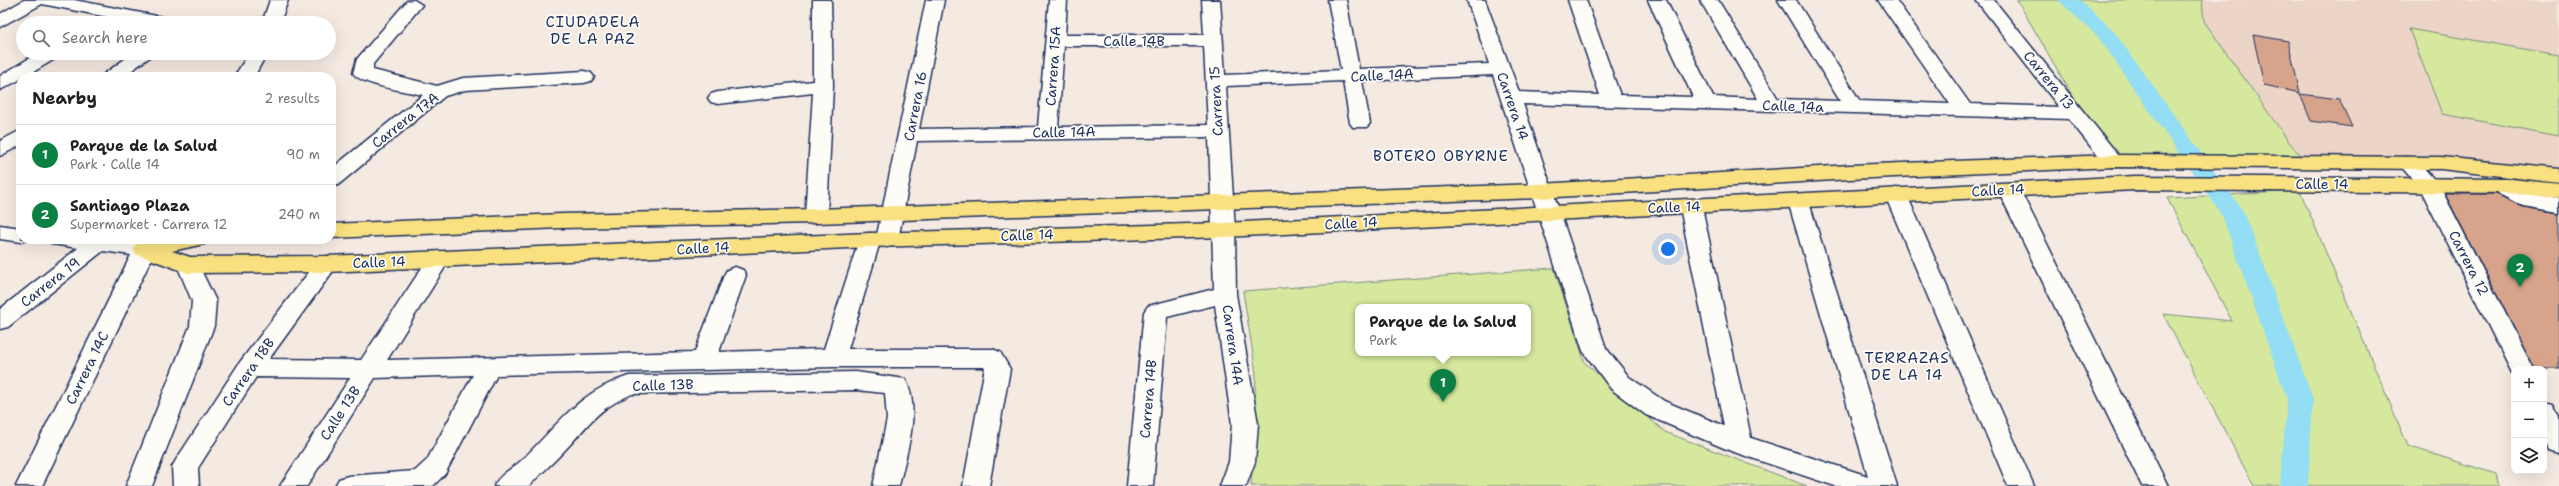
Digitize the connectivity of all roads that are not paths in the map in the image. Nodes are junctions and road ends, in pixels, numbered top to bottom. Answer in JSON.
{"nodes":[{"id":1,"x":37,"y":0,"type":"edge"},
{"id":2,"x":46,"y":0,"type":"edge"},
{"id":3,"x":279,"y":0,"type":"edge"},
{"id":4,"x":822,"y":0,"type":"edge"},
{"id":5,"x":935,"y":0,"type":"edge"},
{"id":6,"x":1058,"y":0,"type":"edge"},
{"id":7,"x":1211,"y":0,"type":"edge"},
{"id":8,"x":1337,"y":0,"type":"edge"},
{"id":9,"x":1476,"y":0,"type":"edge"},
{"id":10,"x":1577,"y":0,"type":"edge"},
{"id":11,"x":1657,"y":0,"type":"edge"},
{"id":12,"x":1709,"y":0,"type":"edge"},
{"id":13,"x":1787,"y":0,"type":"edge"},
{"id":14,"x":1887,"y":0,"type":"edge"},
{"id":15,"x":1985,"y":0,"type":"edge"},
{"id":16,"x":413,"y":5,"type":"dead end"},
{"id":17,"x":116,"y":13,"type":"junction"},
{"id":18,"x":111,"y":16,"type":"edge"},
{"id":19,"x":131,"y":16,"type":"edge"},
{"id":20,"x":273,"y":16,"type":"edge"},
{"id":21,"x":0,"y":22,"type":"edge"},
{"id":22,"x":1213,"y":40,"type":"junction"},
{"id":23,"x":1055,"y":41,"type":"junction"},
{"id":24,"x":39,"y":60,"type":"edge"},
{"id":25,"x":136,"y":60,"type":"edge"},
{"id":26,"x":254,"y":60,"type":"edge"},
{"id":27,"x":1500,"y":69,"type":"junction"},
{"id":28,"x":20,"y":72,"type":"edge"},
{"id":29,"x":118,"y":72,"type":"edge"},
{"id":30,"x":247,"y":72,"type":"edge"},
{"id":31,"x":16,"y":74,"type":"edge"},
{"id":32,"x":1350,"y":76,"type":"junction"},
{"id":33,"x":584,"y":78,"type":"dead end"},
{"id":34,"x":1215,"y":81,"type":"junction"},
{"id":35,"x":0,"y":84,"type":"edge"},
{"id":36,"x":823,"y":86,"type":"junction"},
{"id":37,"x":438,"y":92,"type":"junction"},
{"id":38,"x":718,"y":98,"type":"dead end"},
{"id":39,"x":1511,"y":98,"type":"junction"},
{"id":40,"x":1612,"y":101,"type":"junction"},
{"id":41,"x":1706,"y":103,"type":"junction"},
{"id":42,"x":1772,"y":105,"type":"junction"},
{"id":43,"x":1854,"y":107,"type":"junction"},
{"id":44,"x":1964,"y":110,"type":"junction"},
{"id":45,"x":2076,"y":113,"type":"junction"},
{"id":46,"x":1360,"y":123,"type":"dead end"},
{"id":47,"x":1218,"y":131,"type":"junction"},
{"id":48,"x":1048,"y":132,"type":"junction"},
{"id":49,"x":909,"y":135,"type":"junction"},
{"id":50,"x":16,"y":139,"type":"edge"},
{"id":51,"x":0,"y":150,"type":"edge"},
{"id":52,"x":2113,"y":160,"type":"junction"},
{"id":53,"x":2408,"y":163,"type":"junction"},
{"id":54,"x":336,"y":176,"type":"edge"},
{"id":55,"x":2429,"y":185,"type":"junction"},
{"id":56,"x":2500,"y":186,"type":"joint"},
{"id":57,"x":2555,"y":187,"type":"edge"},
{"id":58,"x":2009,"y":190,"type":"junction"},
{"id":59,"x":1541,"y":191,"type":"junction"},
{"id":60,"x":1896,"y":195,"type":"junction"},
{"id":61,"x":1799,"y":201,"type":"junction"},
{"id":62,"x":1222,"y":202,"type":"junction"},
{"id":63,"x":1691,"y":207,"type":"junction"},
{"id":64,"x":893,"y":213,"type":"junction"},
{"id":65,"x":1547,"y":213,"type":"junction"},
{"id":66,"x":816,"y":216,"type":"junction"},
{"id":67,"x":1224,"y":230,"type":"junction"},
{"id":68,"x":336,"y":231,"type":"edge"},
{"id":69,"x":0,"y":232,"type":"edge"},
{"id":70,"x":16,"y":234,"type":"edge"},
{"id":71,"x":879,"y":240,"type":"junction"},
{"id":72,"x":98,"y":244,"type":"edge"},
{"id":73,"x":147,"y":244,"type":"edge"},
{"id":74,"x":439,"y":259,"type":"junction"},
{"id":75,"x":327,"y":264,"type":"junction"},
{"id":76,"x":188,"y":265,"type":"junction"},
{"id":77,"x":735,"y":275,"type":"dead end"},
{"id":78,"x":1225,"y":294,"type":"junction"},
{"id":79,"x":0,"y":320,"type":"edge"},
{"id":80,"x":833,"y":358,"type":"junction"},
{"id":81,"x":704,"y":361,"type":"junction"},
{"id":82,"x":490,"y":366,"type":"junction"},
{"id":83,"x":2520,"y":366,"type":"edge"},
{"id":84,"x":249,"y":368,"type":"junction"},
{"id":85,"x":369,"y":369,"type":"junction"},
{"id":86,"x":2547,"y":419,"type":"edge"},
{"id":87,"x":2559,"y":443,"type":"edge"},
{"id":88,"x":1740,"y":444,"type":"junction"},
{"id":89,"x":29,"y":486,"type":"edge"},
{"id":90,"x":139,"y":486,"type":"edge"},
{"id":91,"x":186,"y":486,"type":"edge"},
{"id":92,"x":293,"y":486,"type":"edge"},
{"id":93,"x":348,"y":486,"type":"edge"},
{"id":94,"x":507,"y":486,"type":"edge"},
{"id":95,"x":886,"y":486,"type":"edge"},
{"id":96,"x":976,"y":486,"type":"edge"},
{"id":97,"x":1140,"y":486,"type":"edge"},
{"id":98,"x":1233,"y":486,"type":"edge"},
{"id":99,"x":1866,"y":486,"type":"edge"},
{"id":100,"x":1884,"y":486,"type":"edge"},
{"id":101,"x":2021,"y":486,"type":"edge"},
{"id":102,"x":2155,"y":486,"type":"edge"}],
"edges":[{"from":1,"to":21,"type":"street"},
{"from":2,"to":17,"type":"street"},
{"from":3,"to":20,"type":"street"},
{"from":4,"to":36,"type":"street"},
{"from":5,"to":49,"type":"street","name":"Carrera 16"},
{"from":6,"to":23,"type":"street","name":"Carrera 15A"},
{"from":7,"to":22,"type":"street","name":"Carrera 15"},
{"from":8,"to":32,"type":"street"},
{"from":9,"to":27,"type":"street","name":"Carrera 14"},
{"from":10,"to":40,"type":"street"},
{"from":11,"to":41,"type":"street"},
{"from":12,"to":42,"type":"street"},
{"from":13,"to":43,"type":"street"},
{"from":14,"to":44,"type":"street"},
{"from":15,"to":45,"type":"street","name":"Carrera 13"},
{"from":16,"to":37,"type":"street"},
{"from":17,"to":18,"type":"street"},
{"from":17,"to":19,"type":"street"},
{"from":22,"to":23,"type":"street","name":"Calle 14B"},
{"from":22,"to":34,"type":"street","name":"Carrera 15"},
{"from":23,"to":48,"type":"street","name":"Carrera 15A"},
{"from":24,"to":28,"type":"street"},
{"from":25,"to":29,"type":"street"},
{"from":26,"to":30,"type":"street"},
{"from":27,"to":32,"type":"street","name":"Calle 14A"},
{"from":27,"to":39,"type":"street","name":"Carrera 14"},
{"from":31,"to":35,"type":"street"},
{"from":32,"to":34,"type":"street","name":"Calle 14A"},
{"from":32,"to":46,"type":"street"},
{"from":33,"to":37,"type":"street","name":"Carrera 17A"},
{"from":34,"to":47,"type":"street","name":"Carrera 15"},
{"from":36,"to":38,"type":"street"},
{"from":36,"to":66,"type":"street"},
{"from":37,"to":54,"type":"street","name":"Carrera 17A"},
{"from":39,"to":40,"type":"street","name":"Calle 14a"},
{"from":39,"to":59,"type":"street","name":"Carrera 14"},
{"from":40,"to":41,"type":"street","name":"Calle 14a"},
{"from":41,"to":42,"type":"street","name":"Calle 14a"},
{"from":42,"to":43,"type":"street","name":"Calle 14a"},
{"from":43,"to":44,"type":"street","name":"Calle 14a"},
{"from":44,"to":45,"type":"street","name":"Calle 14a"},
{"from":45,"to":52,"type":"street","name":"Carrera 13"},
{"from":47,"to":48,"type":"street","name":"Calle 14A"},
{"from":47,"to":62,"type":"street","name":"Carrera 15"},
{"from":48,"to":49,"type":"street","name":"Calle 14A"},
{"from":49,"to":64,"type":"street","name":"Carrera 16"},
{"from":50,"to":51,"type":"street"},
{"from":52,"to":53,"type":"main road","name":"Calle 14"},
{"from":52,"to":59,"type":"main road","name":"Calle 14"},
{"from":53,"to":55,"type":"street","name":"Carrera 12"},
{"from":53,"to":57,"type":"main road","name":"Calle 14"},
{"from":55,"to":56,"type":"main road","name":"Calle 14"},
{"from":55,"to":58,"type":"main road","name":"Calle 14"},
{"from":55,"to":83,"type":"street","name":"Carrera 12"},
{"from":56,"to":57,"type":"street"},
{"from":58,"to":60,"type":"main road","name":"Calle 14"},
{"from":58,"to":102,"type":"street"},
{"from":59,"to":62,"type":"main road","name":"Calle 14"},
{"from":59,"to":65,"type":"street","name":"Carrera 14"},
{"from":60,"to":61,"type":"main road","name":"Calle 14"},
{"from":60,"to":101,"type":"street"},
{"from":61,"to":63,"type":"main road","name":"Calle 14"},
{"from":61,"to":100,"type":"street"},
{"from":62,"to":64,"type":"main road","name":"Calle 14"},
{"from":62,"to":67,"type":"street","name":"Carrera 14A"},
{"from":63,"to":65,"type":"main road","name":"Calle 14"},
{"from":63,"to":88,"type":"street"},
{"from":64,"to":66,"type":"main road","name":"Calle 14"},
{"from":64,"to":71,"type":"street","name":"Carrera 16"},
{"from":65,"to":67,"type":"main road","name":"Calle 14"},
{"from":65,"to":88,"type":"street","name":"Carrera 14"},
{"from":66,"to":68,"type":"main road","name":"Calle 14"},
{"from":67,"to":71,"type":"main road","name":"Calle 14"},
{"from":67,"to":78,"type":"street","name":"Carrera 14A"},
{"from":69,"to":70,"type":"street"},
{"from":71,"to":74,"type":"main road","name":"Calle 14"},
{"from":71,"to":80,"type":"street","name":"Carrera 16"},
{"from":72,"to":79,"type":"street","name":"Carrera 19"},
{"from":73,"to":76,"type":"main road","name":"Calle 14"},
{"from":73,"to":89,"type":"street","name":"Carrera 14C"},
{"from":74,"to":75,"type":"main road","name":"Calle 14"},
{"from":74,"to":85,"type":"street","name":"Calle 13B"},
{"from":75,"to":76,"type":"main road","name":"Calle 14"},
{"from":75,"to":84,"type":"street","name":"Carrera 18B"},
{"from":76,"to":90,"type":"street"},
{"from":77,"to":81,"type":"street"},
{"from":78,"to":97,"type":"street","name":"Carrera 14B"},
{"from":78,"to":98,"type":"street","name":"Carrera 14A"},
{"from":80,"to":81,"type":"street"},
{"from":80,"to":96,"type":"street"},
{"from":81,"to":82,"type":"street"},
{"from":82,"to":85,"type":"street"},
{"from":82,"to":93,"type":"street"},
{"from":84,"to":85,"type":"street"},
{"from":84,"to":91,"type":"street","name":"Carrera 18B"},
{"from":85,"to":92,"type":"street","name":"Calle 13B"},
{"from":86,"to":87,"type":"street"},
{"from":88,"to":99,"type":"street","name":"Carrera 14"},
{"from":94,"to":95,"type":"street","name":"Calle 13B"}]}
